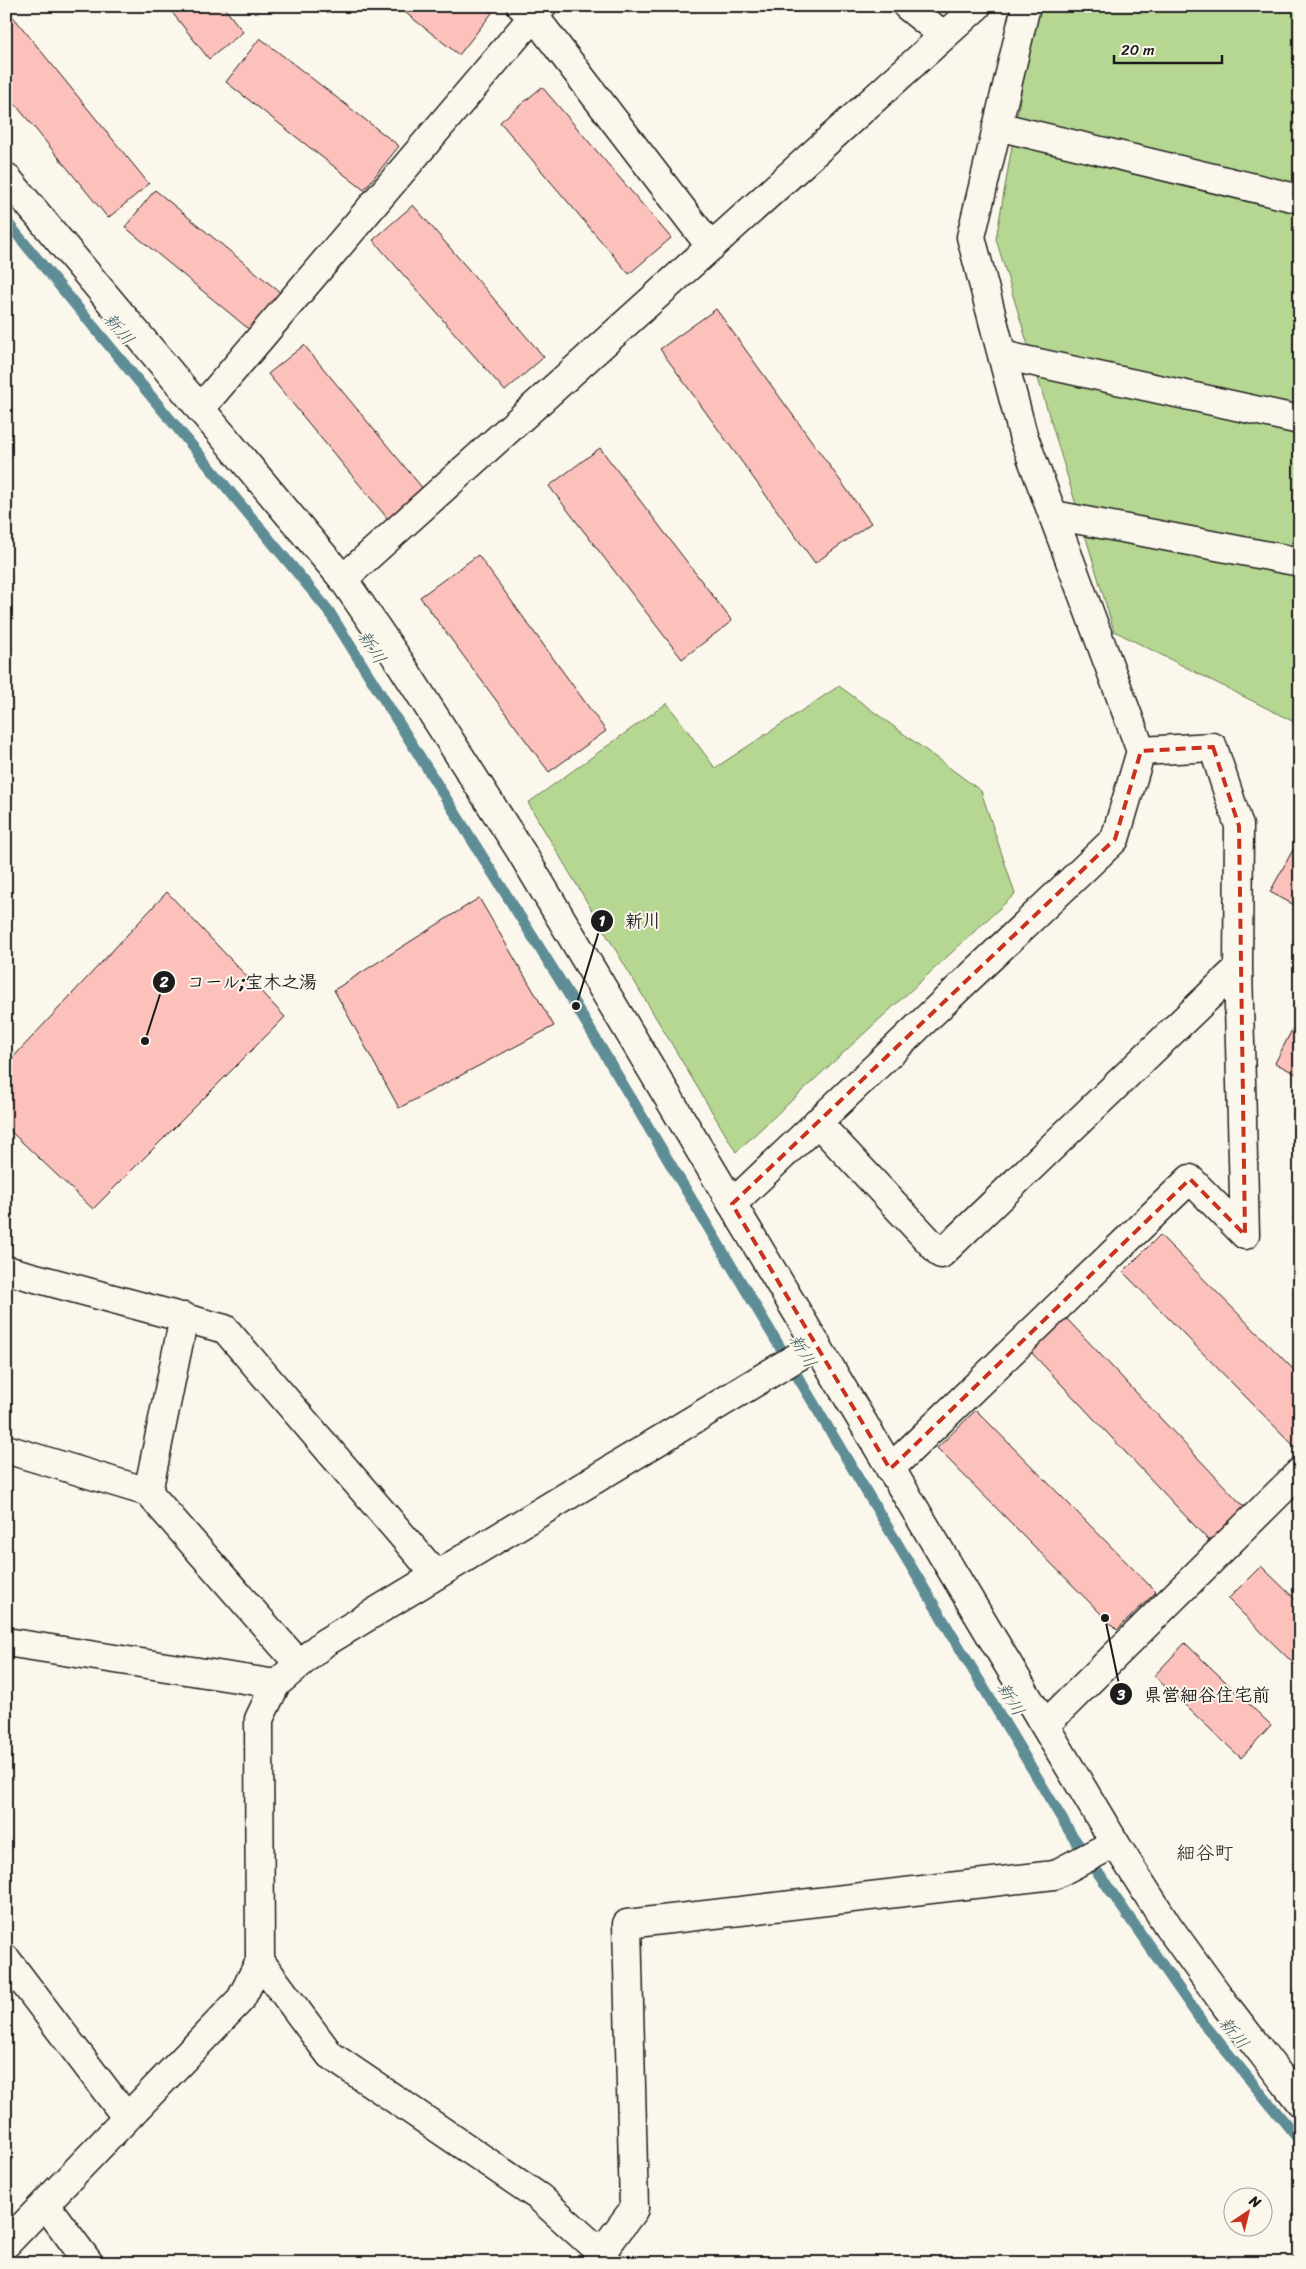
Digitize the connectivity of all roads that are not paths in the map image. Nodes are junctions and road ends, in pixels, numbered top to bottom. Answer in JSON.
{"nodes":[{"id":1,"x":907,"y":6,"type":"edge"},
{"id":2,"x":977,"y":6,"type":"edge"},
{"id":3,"x":1026,"y":6,"type":"edge"},
{"id":4,"x":533,"y":10,"type":"edge"},
{"id":5,"x":944,"y":36,"type":"junction"},
{"id":6,"x":997,"y":126,"type":"junction"},
{"id":7,"x":6,"y":177,"type":"edge"},
{"id":8,"x":1300,"y":199,"type":"edge"},
{"id":9,"x":710,"y":247,"type":"junction"},
{"id":10,"x":1002,"y":355,"type":"junction"},
{"id":11,"x":200,"y":409,"type":"junction"},
{"id":12,"x":1300,"y":420,"type":"edge"},
{"id":13,"x":1054,"y":515,"type":"junction"},
{"id":14,"x":1300,"y":562,"type":"edge"},
{"id":15,"x":343,"y":580,"type":"junction"},
{"id":16,"x":1141,"y":751,"type":"junction"},
{"id":17,"x":1238,"y":968,"type":"junction"},
{"id":18,"x":817,"y":1122,"type":"junction"},
{"id":19,"x":732,"y":1204,"type":"junction"},
{"id":20,"x":6,"y":1270,"type":"edge"},
{"id":21,"x":184,"y":1317,"type":"junction"},
{"id":22,"x":817,"y":1345,"type":"junction"},
{"id":23,"x":6,"y":1449,"type":"edge"},
{"id":24,"x":890,"y":1468,"type":"junction"},
{"id":25,"x":1300,"y":1472,"type":"edge"},
{"id":26,"x":148,"y":1492,"type":"junction"},
{"id":27,"x":436,"y":1575,"type":"junction"},
{"id":28,"x":6,"y":1642,"type":"edge"},
{"id":29,"x":299,"y":1664,"type":"junction"},
{"id":30,"x":276,"y":1684,"type":"junction"},
{"id":31,"x":1044,"y":1725,"type":"junction"},
{"id":32,"x":1115,"y":1843,"type":"junction"},
{"id":33,"x":6,"y":1959,"type":"edge"},
{"id":34,"x":260,"y":1961,"type":"junction"},
{"id":35,"x":1300,"y":2102,"type":"edge"},
{"id":36,"x":127,"y":2118,"type":"junction"},
{"id":37,"x":45,"y":2204,"type":"junction"},
{"id":38,"x":6,"y":2244,"type":"edge"},
{"id":39,"x":605,"y":2258,"type":"edge"},
{"id":40,"x":89,"y":2263,"type":"edge"}],
"edges":[{"from":1,"to":5,"type":"street"},
{"from":2,"to":5,"type":"street"},
{"from":3,"to":6,"type":"street"},
{"from":4,"to":9,"type":"street"},
{"from":4,"to":11,"type":"street"},
{"from":5,"to":9,"type":"street"},
{"from":6,"to":8,"type":"street"},
{"from":6,"to":10,"type":"street"},
{"from":7,"to":11,"type":"street"},
{"from":9,"to":15,"type":"street"},
{"from":10,"to":12,"type":"street"},
{"from":10,"to":13,"type":"street"},
{"from":11,"to":15,"type":"street"},
{"from":13,"to":14,"type":"street"},
{"from":13,"to":16,"type":"street"},
{"from":15,"to":19,"type":"street"},
{"from":16,"to":17,"type":"street"},
{"from":16,"to":18,"type":"street"},
{"from":17,"to":18,"type":"street"},
{"from":17,"to":24,"type":"street"},
{"from":18,"to":19,"type":"street"},
{"from":19,"to":22,"type":"street"},
{"from":20,"to":21,"type":"street"},
{"from":21,"to":26,"type":"street"},
{"from":21,"to":27,"type":"street"},
{"from":22,"to":24,"type":"street"},
{"from":22,"to":27,"type":"street"},
{"from":23,"to":26,"type":"street"},
{"from":24,"to":31,"type":"street"},
{"from":25,"to":31,"type":"street"},
{"from":26,"to":29,"type":"street"},
{"from":27,"to":29,"type":"street"},
{"from":28,"to":30,"type":"street"},
{"from":29,"to":30,"type":"street"},
{"from":30,"to":34,"type":"street"},
{"from":31,"to":32,"type":"street"},
{"from":32,"to":35,"type":"street"},
{"from":32,"to":39,"type":"street"},
{"from":33,"to":36,"type":"street"},
{"from":34,"to":36,"type":"street"},
{"from":34,"to":39,"type":"street"},
{"from":36,"to":37,"type":"street"},
{"from":37,"to":38,"type":"street"},
{"from":37,"to":40,"type":"street"}]}
